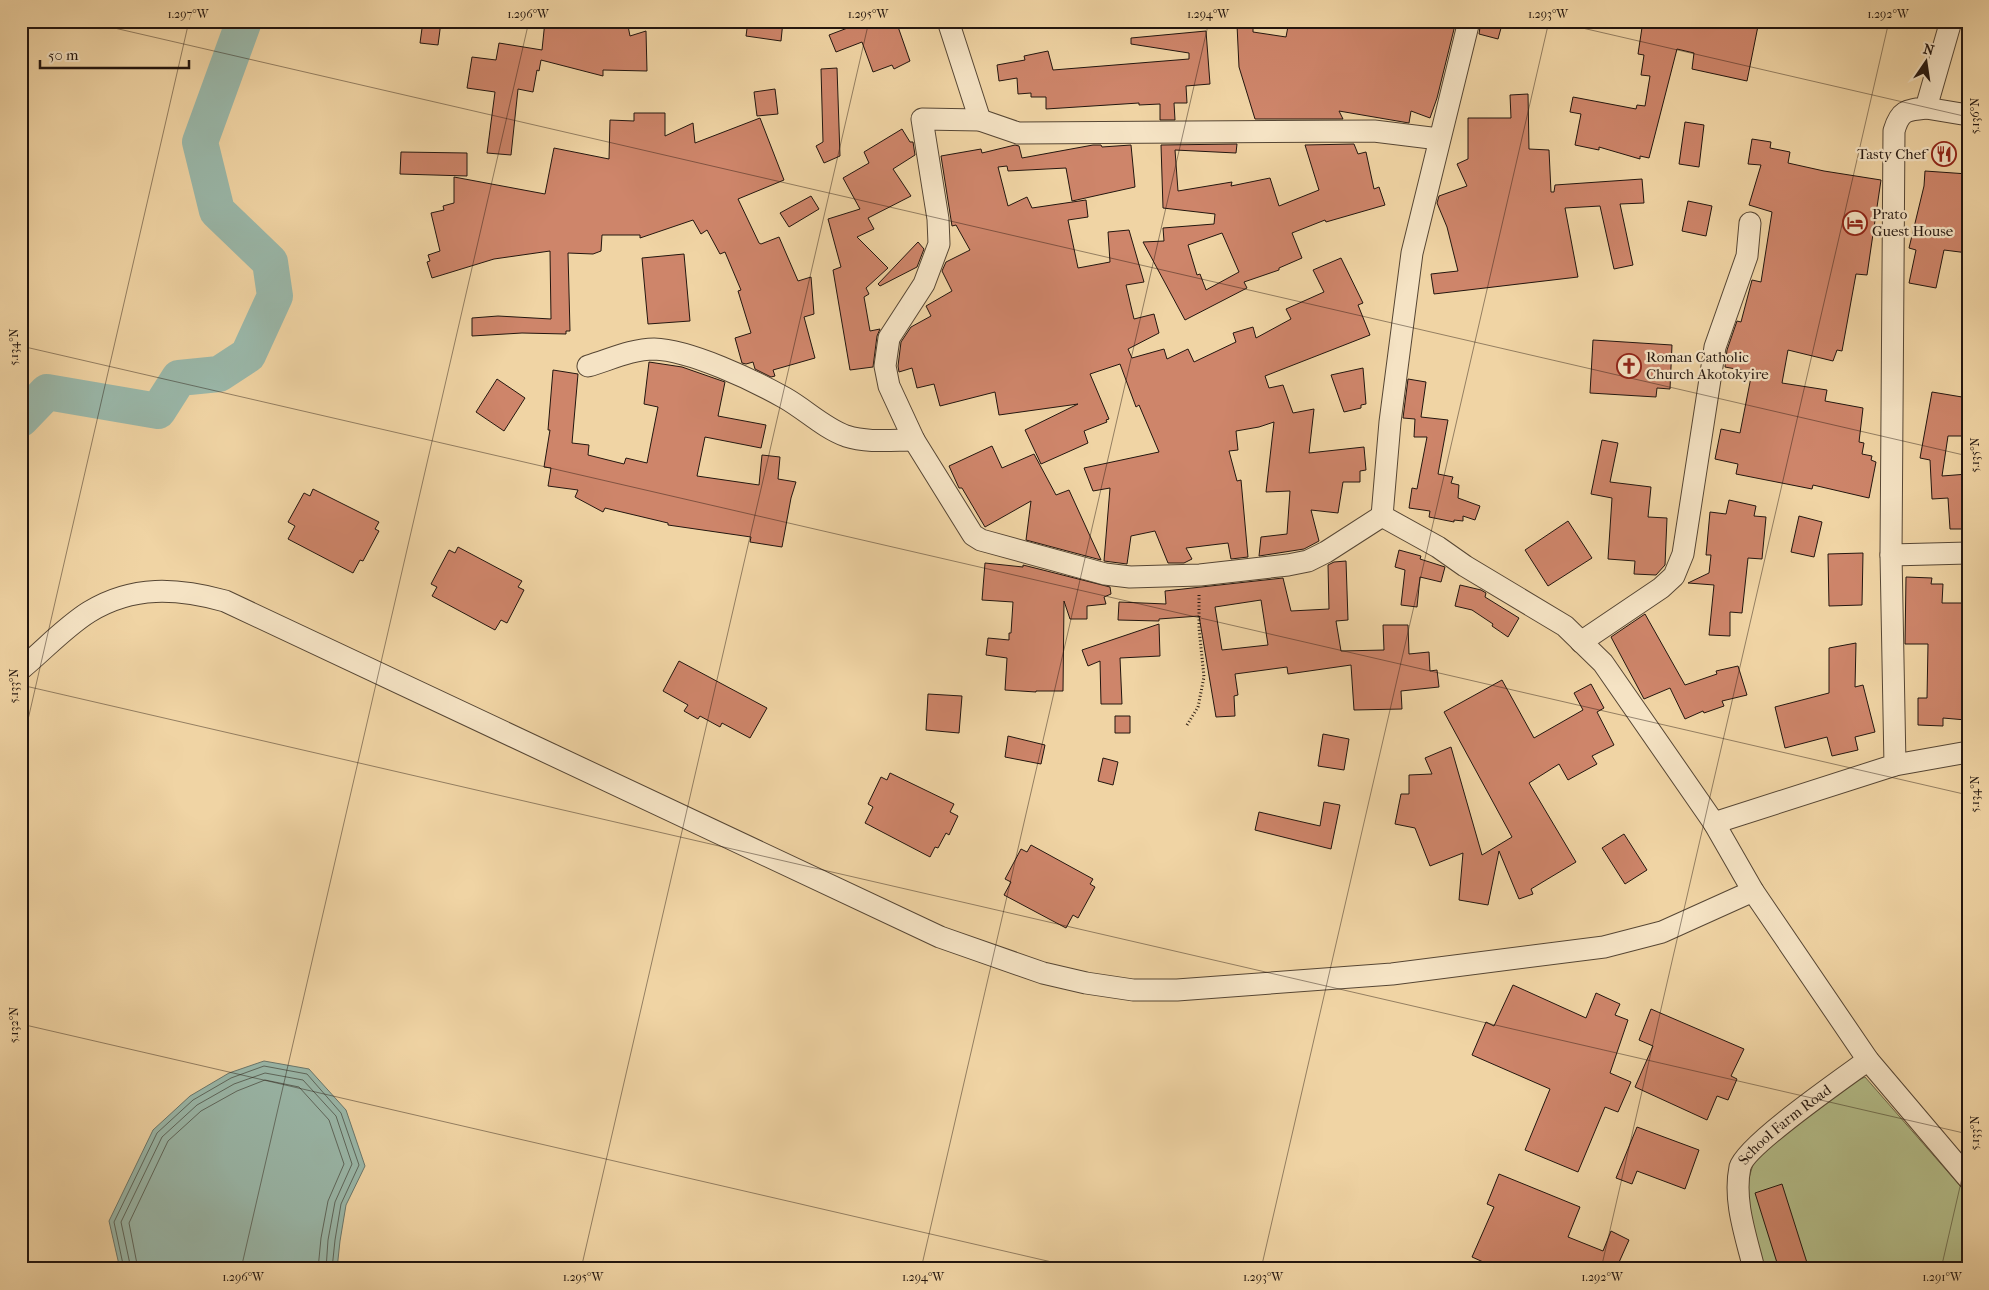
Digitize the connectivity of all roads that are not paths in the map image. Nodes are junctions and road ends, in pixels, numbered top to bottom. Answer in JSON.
{"nodes":[{"id":1,"x":948,"y":21,"type":"edge"},
{"id":2,"x":1469,"y":21,"type":"edge"},
{"id":3,"x":1951,"y":21,"type":"edge"},
{"id":4,"x":1926,"y":108,"type":"junction"},
{"id":5,"x":1968,"y":115,"type":"edge"},
{"id":6,"x":980,"y":120,"type":"junction"},
{"id":7,"x":1439,"y":138,"type":"junction"},
{"id":8,"x":1750,"y":223,"type":"dead end"},
{"id":9,"x":588,"y":366,"type":"dead end"},
{"id":10,"x":914,"y":440,"type":"junction"},
{"id":11,"x":1382,"y":516,"type":"junction"},
{"id":12,"x":1968,"y":553,"type":"edge"},
{"id":13,"x":1891,"y":555,"type":"junction"},
{"id":14,"x":1581,"y":642,"type":"junction"},
{"id":15,"x":21,"y":669,"type":"edge"},
{"id":16,"x":1968,"y":752,"type":"edge"},
{"id":17,"x":1895,"y":765,"type":"junction"},
{"id":18,"x":1714,"y":823,"type":"junction"},
{"id":19,"x":1753,"y":891,"type":"junction"},
{"id":20,"x":1868,"y":1060,"type":"junction"},
{"id":21,"x":1968,"y":1178,"type":"edge"},
{"id":22,"x":1754,"y":1269,"type":"edge"}],
"edges":[{"from":1,"to":6,"type":"street"},
{"from":2,"to":7,"type":"street"},
{"from":3,"to":4,"type":"street"},
{"from":4,"to":5,"type":"street"},
{"from":4,"to":13,"type":"street"},
{"from":6,"to":7,"type":"street"},
{"from":6,"to":10,"type":"street"},
{"from":7,"to":11,"type":"street"},
{"from":8,"to":14,"type":"street"},
{"from":9,"to":10,"type":"street"},
{"from":10,"to":11,"type":"street"},
{"from":11,"to":14,"type":"street"},
{"from":12,"to":13,"type":"street"},
{"from":13,"to":17,"type":"street"},
{"from":14,"to":18,"type":"street"},
{"from":15,"to":19,"type":"street"},
{"from":16,"to":17,"type":"street"},
{"from":17,"to":18,"type":"street"},
{"from":18,"to":19,"type":"street"},
{"from":19,"to":20,"type":"street"},
{"from":20,"to":21,"type":"street"},
{"from":20,"to":22,"type":"street","name":"School Farm Road"}]}
